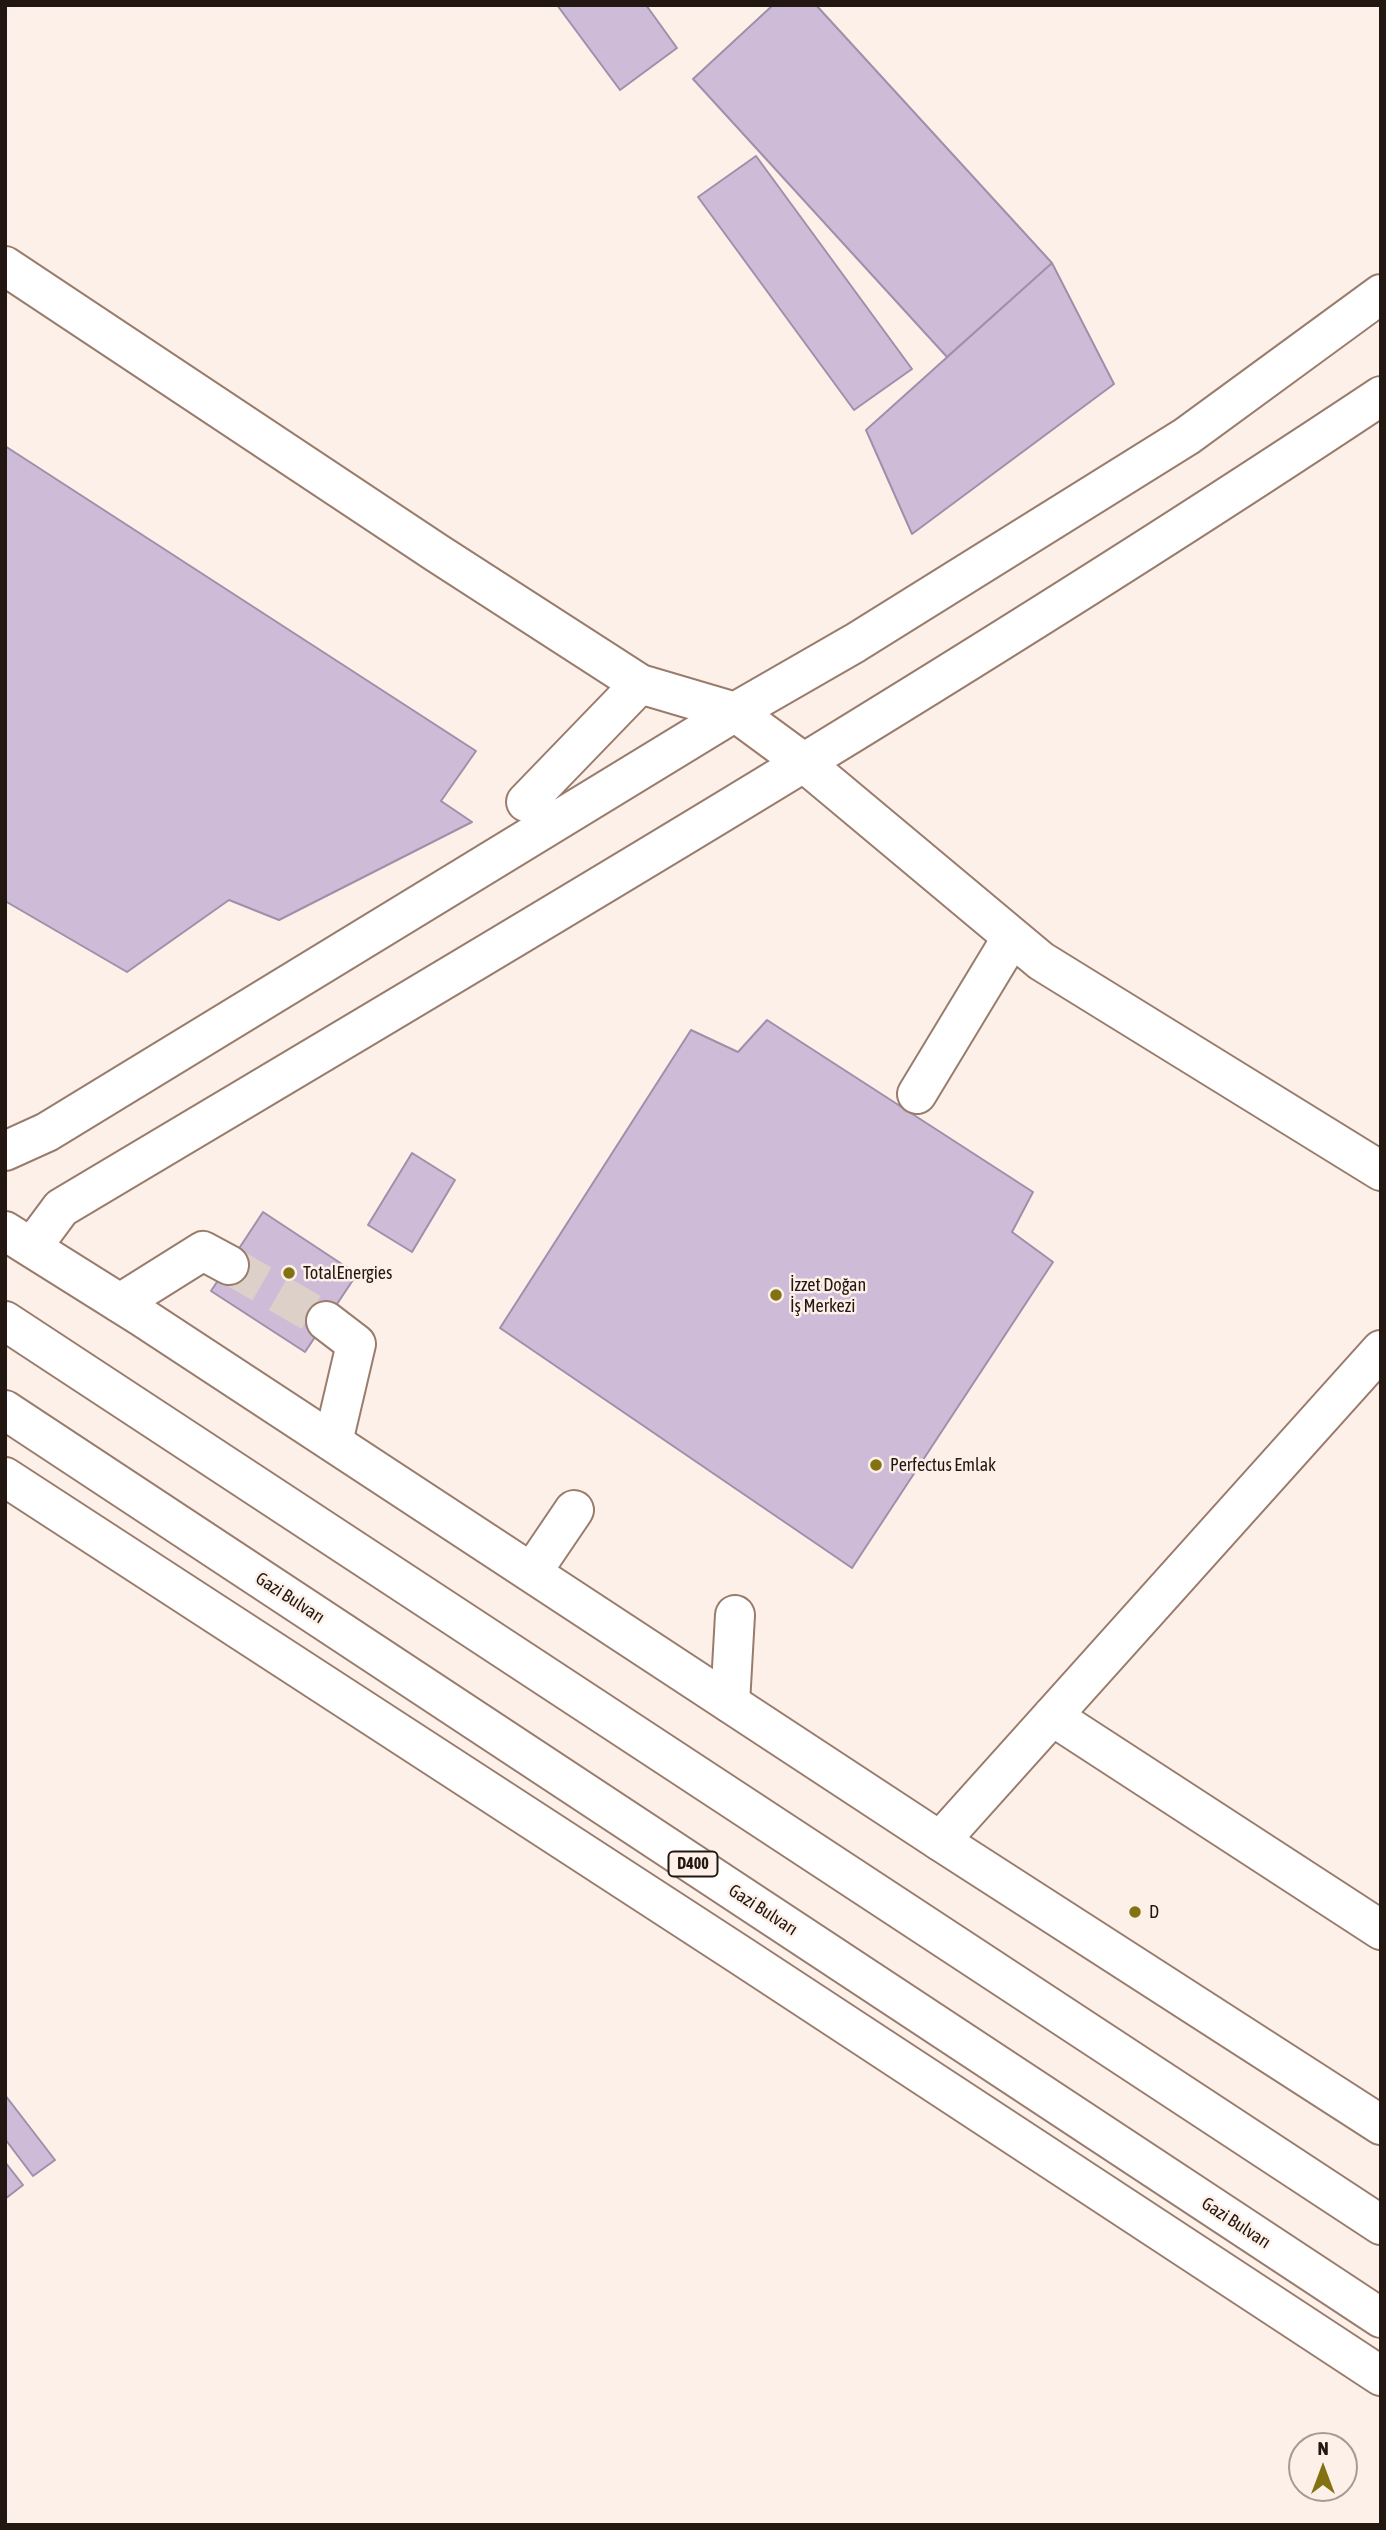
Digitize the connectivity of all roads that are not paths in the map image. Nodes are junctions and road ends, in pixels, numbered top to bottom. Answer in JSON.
{"nodes":[{"id":1,"x":5,"y":266,"type":"edge"},
{"id":2,"x":1381,"y":294,"type":"edge"},
{"id":3,"x":1381,"y":396,"type":"edge"},
{"id":4,"x":640,"y":684,"type":"junction"},
{"id":5,"x":735,"y":712,"type":"junction"},
{"id":6,"x":803,"y":762,"type":"junction"},
{"id":7,"x":526,"y":802,"type":"dead end"},
{"id":8,"x":1012,"y":937,"type":"junction"},
{"id":9,"x":917,"y":1094,"type":"dead end"},
{"id":10,"x":5,"y":1151,"type":"edge"},
{"id":11,"x":1381,"y":1171,"type":"edge"},
{"id":12,"x":19,"y":1239,"type":"edge"},
{"id":13,"x":229,"y":1265,"type":"tunnel mouth"},
{"id":14,"x":120,"y":1303,"type":"junction"},
{"id":15,"x":5,"y":1321,"type":"edge"},
{"id":16,"x":326,"y":1321,"type":"tunnel mouth"},
{"id":17,"x":1381,"y":1350,"type":"edge"},
{"id":18,"x":5,"y":1410,"type":"edge"},
{"id":19,"x":332,"y":1442,"type":"junction"},
{"id":20,"x":5,"y":1477,"type":"edge"},
{"id":21,"x":574,"y":1510,"type":"dead end"},
{"id":22,"x":532,"y":1573,"type":"junction"},
{"id":23,"x":735,"y":1615,"type":"dead end"},
{"id":24,"x":730,"y":1703,"type":"junction"},
{"id":25,"x":1052,"y":1716,"type":"junction"},
{"id":26,"x":940,"y":1841,"type":"junction"},
{"id":27,"x":1381,"y":1930,"type":"edge"},
{"id":28,"x":1381,"y":2125,"type":"edge"},
{"id":29,"x":1381,"y":2225,"type":"edge"},
{"id":30,"x":1381,"y":2318,"type":"edge"},
{"id":31,"x":1381,"y":2376,"type":"edge"}],
"edges":[{"from":1,"to":4,"type":"main road"},
{"from":2,"to":5,"type":"main road"},
{"from":3,"to":6,"type":"main road"},
{"from":4,"to":5,"type":"main road"},
{"from":4,"to":7,"type":"main road"},
{"from":5,"to":6,"type":"main road"},
{"from":5,"to":10,"type":"main road"},
{"from":6,"to":8,"type":"main road"},
{"from":6,"to":12,"type":"main road"},
{"from":8,"to":9,"type":"main road"},
{"from":8,"to":11,"type":"main road"},
{"from":12,"to":14,"type":"main road"},
{"from":13,"to":14,"type":"main road"},
{"from":14,"to":19,"type":"main road"},
{"from":15,"to":29,"type":"main road"},
{"from":16,"to":19,"type":"main road"},
{"from":17,"to":25,"type":"main road"},
{"from":18,"to":30,"type":"main road","name":"Gazi Bulvarı","number":"D400"},
{"from":19,"to":22,"type":"main road"},
{"from":20,"to":31,"type":"main road"},
{"from":21,"to":22,"type":"main road"},
{"from":22,"to":24,"type":"main road"},
{"from":23,"to":24,"type":"main road"},
{"from":24,"to":26,"type":"main road"},
{"from":25,"to":26,"type":"main road"},
{"from":25,"to":27,"type":"main road"},
{"from":26,"to":28,"type":"main road"}]}
